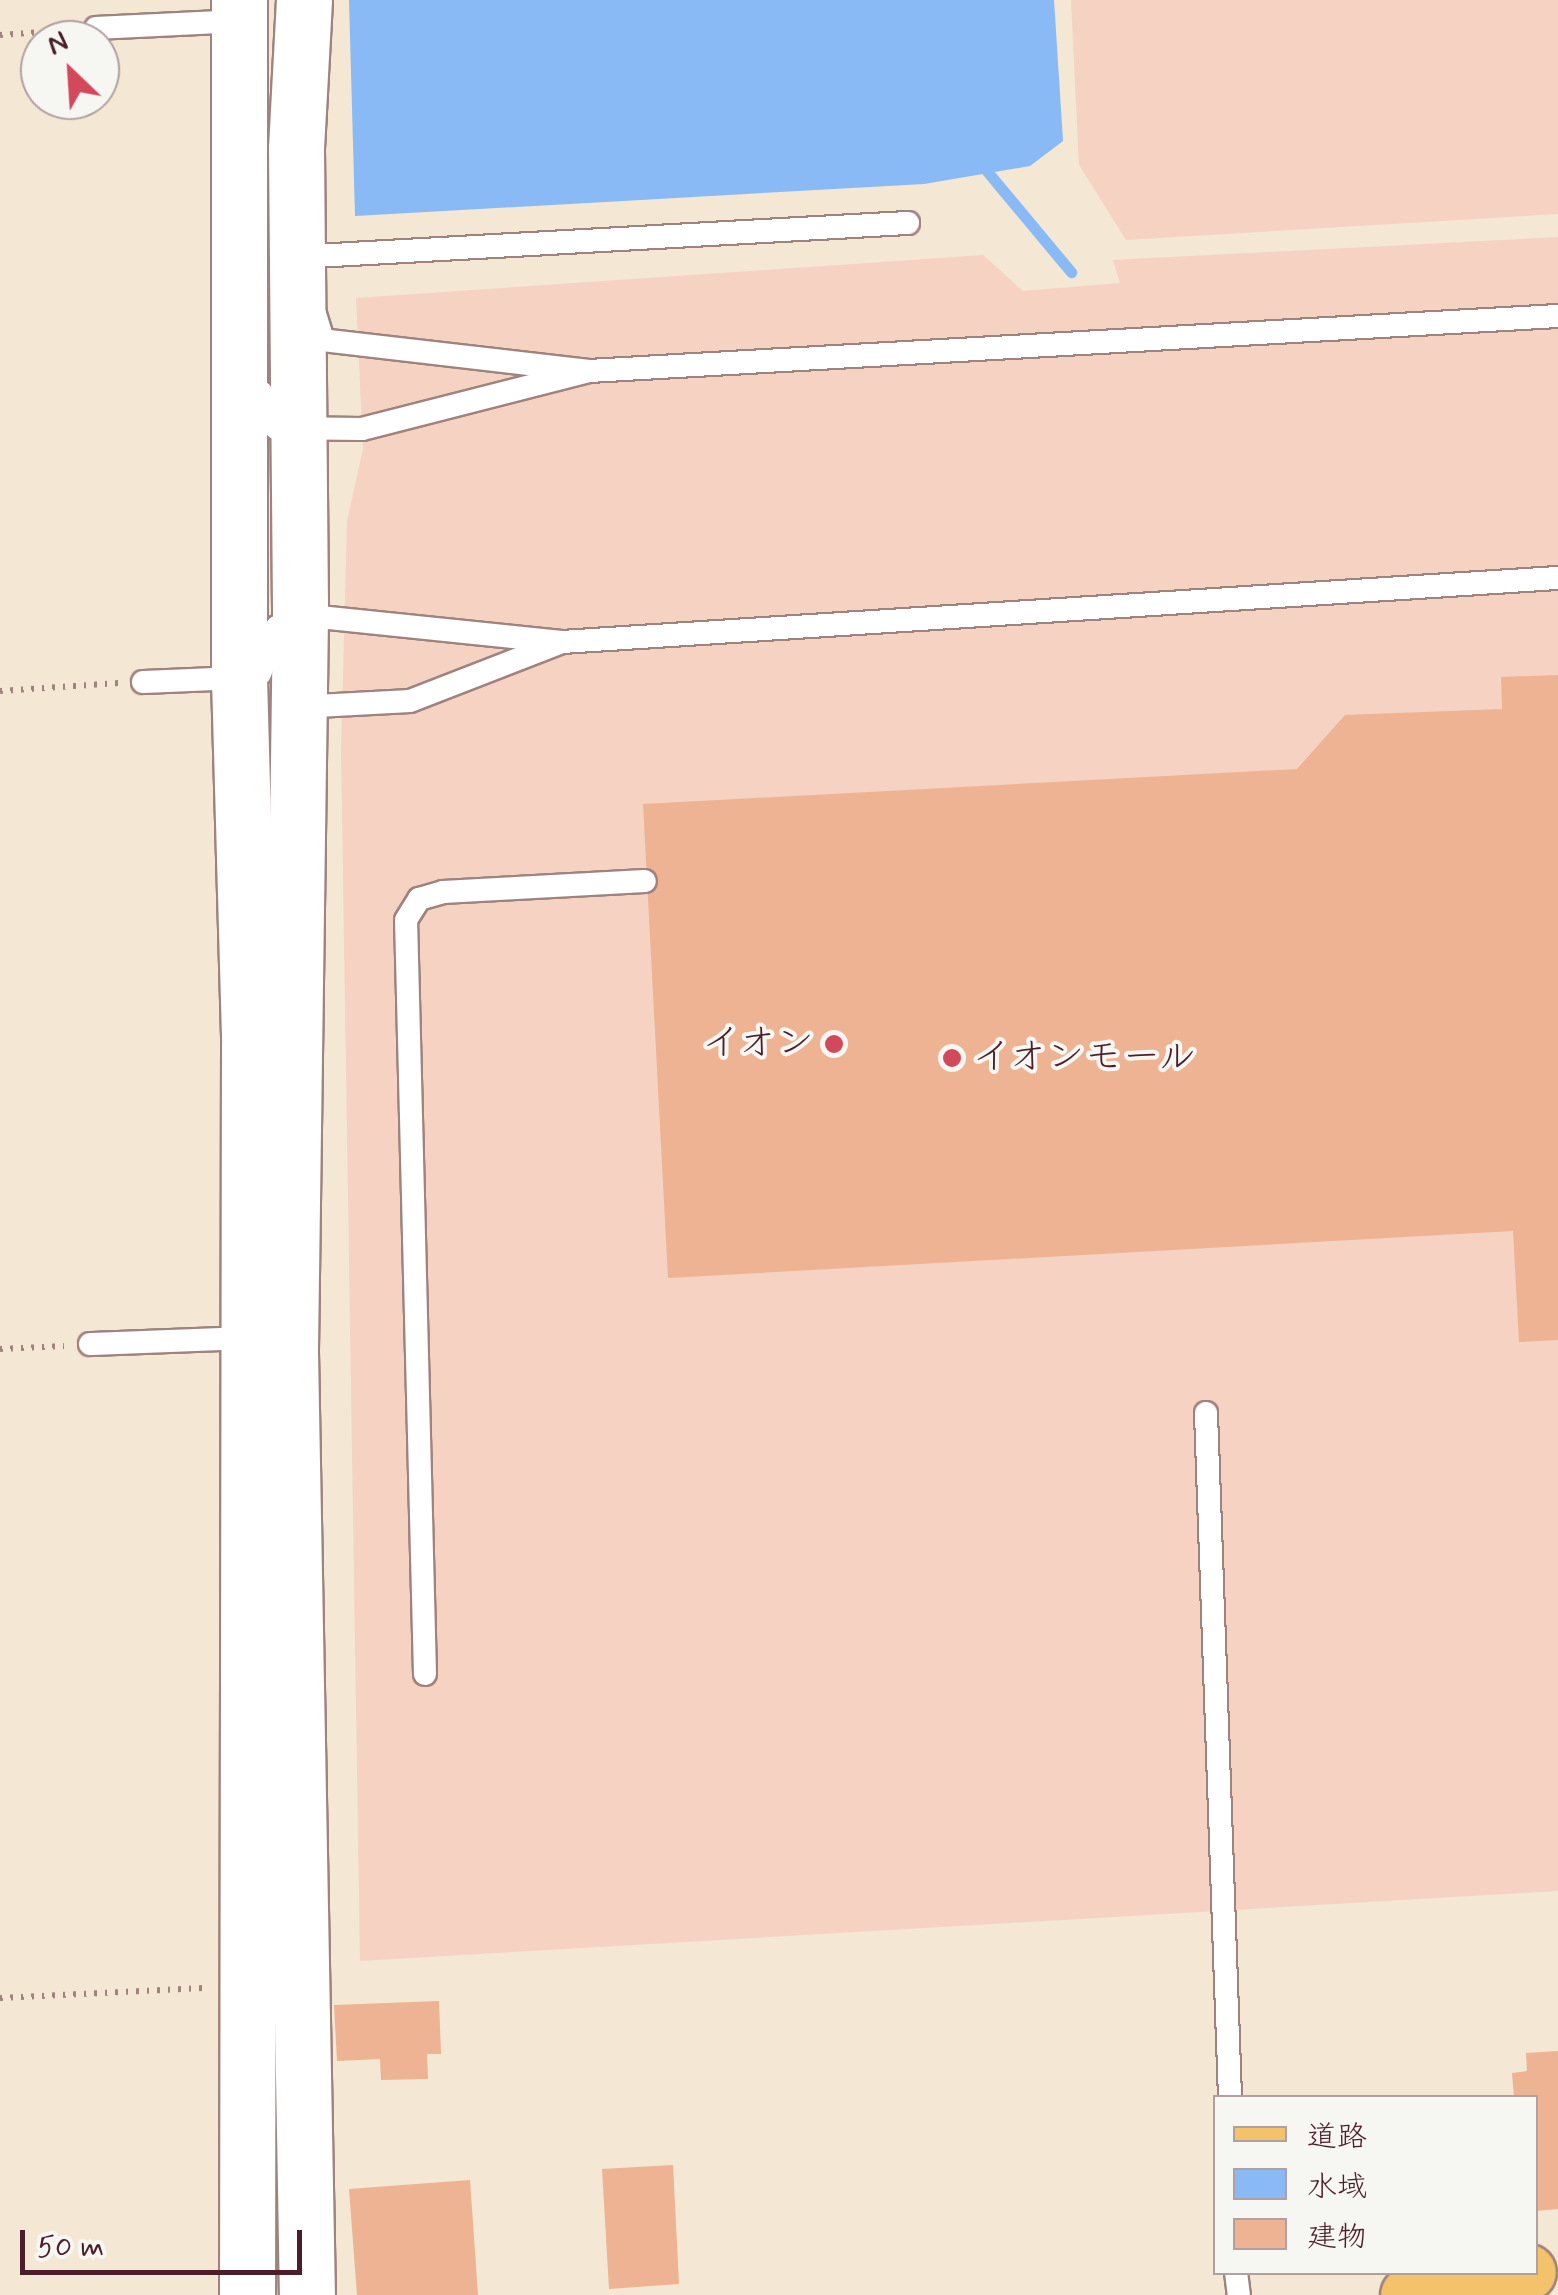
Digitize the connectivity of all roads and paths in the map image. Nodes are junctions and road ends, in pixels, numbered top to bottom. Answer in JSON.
{"nodes":[{"id":1,"x":304,"y":0,"type":"edge"},
{"id":2,"x":311,"y":0,"type":"edge"},
{"id":3,"x":239,"y":10,"type":"edge"},
{"id":4,"x":120,"y":25,"type":"edge"},
{"id":5,"x":908,"y":223,"type":"dead end"},
{"id":6,"x":315,"y":256,"type":"junction"},
{"id":7,"x":1558,"y":316,"type":"edge"},
{"id":8,"x":588,"y":370,"type":"junction"},
{"id":9,"x":296,"y":428,"type":"junction"},
{"id":10,"x":1558,"y":578,"type":"edge"},
{"id":11,"x":300,"y":616,"type":"junction"},
{"id":12,"x":562,"y":642,"type":"junction"},
{"id":13,"x":239,"y":678,"type":"junction"},
{"id":14,"x":143,"y":682,"type":"joint"},
{"id":15,"x":0,"y":691,"type":"edge"},
{"id":16,"x":298,"y":707,"type":"junction"},
{"id":17,"x":646,"y":880,"type":"dead end"},
{"id":18,"x":250,"y":1047,"type":"junction"},
{"id":19,"x":249,"y":1338,"type":"junction"},
{"id":20,"x":90,"y":1344,"type":"joint"},
{"id":21,"x":0,"y":1350,"type":"edge"},
{"id":22,"x":1206,"y":1414,"type":"dead end"},
{"id":23,"x":425,"y":1674,"type":"dead end"},
{"id":24,"x":243,"y":1989,"type":"junction"},
{"id":25,"x":0,"y":1998,"type":"edge"},
{"id":26,"x":1230,"y":2095,"type":"edge"},
{"id":27,"x":1516,"y":2275,"type":"edge"},
{"id":28,"x":245,"y":2290,"type":"edge"},
{"id":29,"x":306,"y":2295,"type":"edge"},
{"id":30,"x":1408,"y":2295,"type":"edge"}],
"edges":[{"from":1,"to":9,"type":"street"},
{"from":2,"to":6,"type":"lane"},
{"from":3,"to":4,"type":"lane"},
{"from":3,"to":9,"type":"lane"},
{"from":3,"to":13,"type":"street"},
{"from":5,"to":6,"type":"lane"},
{"from":6,"to":8,"type":"lane"},
{"from":7,"to":8,"type":"lane"},
{"from":8,"to":9,"type":"lane"},
{"from":9,"to":11,"type":"street"},
{"from":10,"to":12,"type":"lane"},
{"from":11,"to":12,"type":"lane"},
{"from":11,"to":16,"type":"street"},
{"from":11,"to":18,"type":"lane"},
{"from":12,"to":16,"type":"lane"},
{"from":13,"to":14,"type":"lane"},
{"from":13,"to":18,"type":"street"},
{"from":14,"to":15,"type":"path"},
{"from":16,"to":29,"type":"street"},
{"from":17,"to":23,"type":"lane"},
{"from":18,"to":19,"type":"street"},
{"from":19,"to":20,"type":"lane"},
{"from":19,"to":24,"type":"street"},
{"from":20,"to":21,"type":"path"},
{"from":22,"to":26,"type":"lane"},
{"from":24,"to":25,"type":"path"},
{"from":24,"to":28,"type":"street"},
{"from":27,"to":30,"type":"main road"}]}
